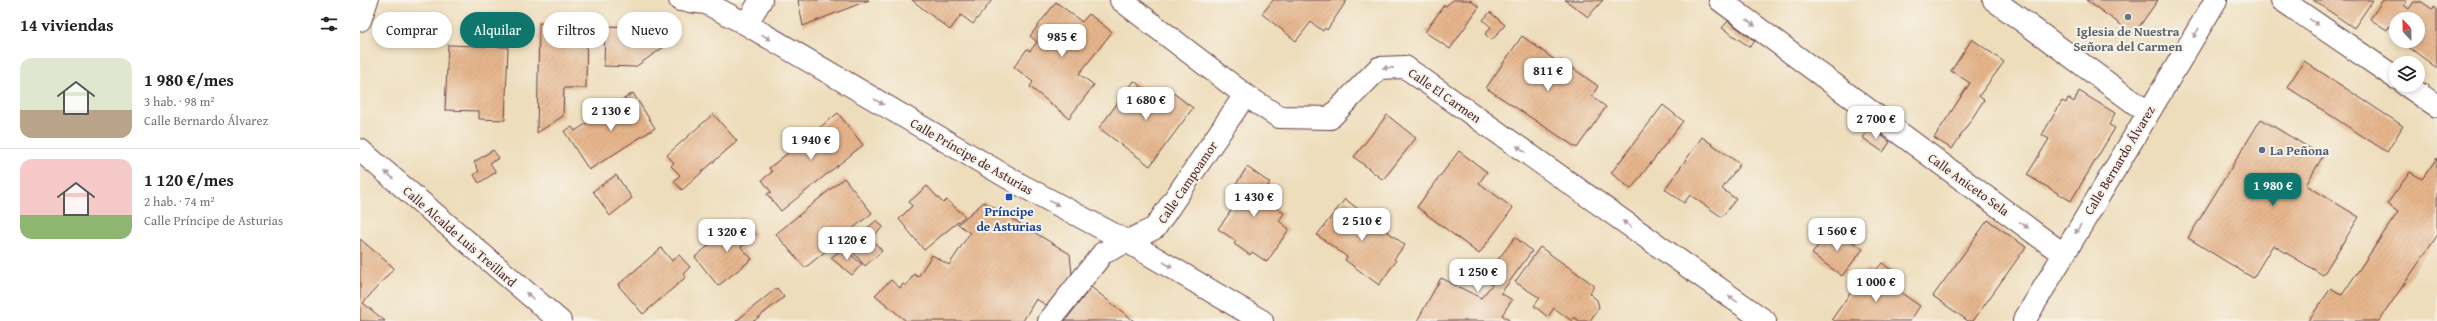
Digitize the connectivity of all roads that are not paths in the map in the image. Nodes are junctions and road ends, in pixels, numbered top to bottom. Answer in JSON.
{"nodes":[{"id":1,"x":367,"y":0,"type":"edge"},
{"id":2,"x":680,"y":0,"type":"edge"},
{"id":3,"x":761,"y":0,"type":"edge"},
{"id":4,"x":1121,"y":0,"type":"edge"},
{"id":5,"x":1720,"y":0,"type":"edge"},
{"id":6,"x":1994,"y":0,"type":"edge"},
{"id":7,"x":2216,"y":0,"type":"edge"},
{"id":8,"x":2282,"y":0,"type":"edge"},
{"id":9,"x":706,"y":2,"type":"edge"},
{"id":10,"x":360,"y":20,"type":"edge"},
{"id":11,"x":746,"y":24,"type":"junction"},
{"id":12,"x":2389,"y":73,"type":"edge"},
{"id":13,"x":2416,"y":92,"type":"edge"},
{"id":14,"x":1246,"y":95,"type":"junction"},
{"id":15,"x":2437,"y":106,"type":"edge"},
{"id":16,"x":2147,"y":112,"type":"junction"},
{"id":17,"x":360,"y":150,"type":"edge"},
{"id":18,"x":1128,"y":242,"type":"junction"},
{"id":19,"x":2063,"y":254,"type":"junction"},
{"id":20,"x":560,"y":321,"type":"edge"},
{"id":21,"x":1049,"y":321,"type":"edge"},
{"id":22,"x":1262,"y":321,"type":"edge"},
{"id":23,"x":1765,"y":321,"type":"edge"},
{"id":24,"x":2024,"y":321,"type":"edge"}],
"edges":[{"from":1,"to":10,"type":"street"},
{"from":2,"to":9,"type":"street","name":"Calle Príncipe de Asturias"},
{"from":3,"to":11,"type":"street"},
{"from":4,"to":14,"type":"street","name":"Calle El Carmen"},
{"from":5,"to":19,"type":"street","name":"Calle Aniceto Sela","one_way":true},
{"from":6,"to":16,"type":"street"},
{"from":7,"to":16,"type":"street","name":"Calle Bernardo Álvarez","one_way":true},
{"from":8,"to":12,"type":"street","one_way":true},
{"from":9,"to":11,"type":"street","name":"Calle Príncipe de Asturias"},
{"from":11,"to":18,"type":"street","name":"Calle Príncipe de Asturias","one_way":true},
{"from":13,"to":15,"type":"street"},
{"from":14,"to":18,"type":"street","name":"Calle Campoamor"},
{"from":23,"to":14,"type":"street","name":"Calle El Carmen","one_way":true},
{"from":16,"to":19,"type":"street","name":"Calle Bernardo Álvarez","one_way":true},
{"from":20,"to":17,"type":"street","name":"Calle Alcalde Luis Treillard","one_way":true},
{"from":18,"to":21,"type":"street","name":"Calle Campoamor"},
{"from":18,"to":22,"type":"street","name":"Calle Príncipe de Asturias","one_way":true},
{"from":19,"to":24,"type":"street","name":"Calle Bernardo Álvarez"}]}
